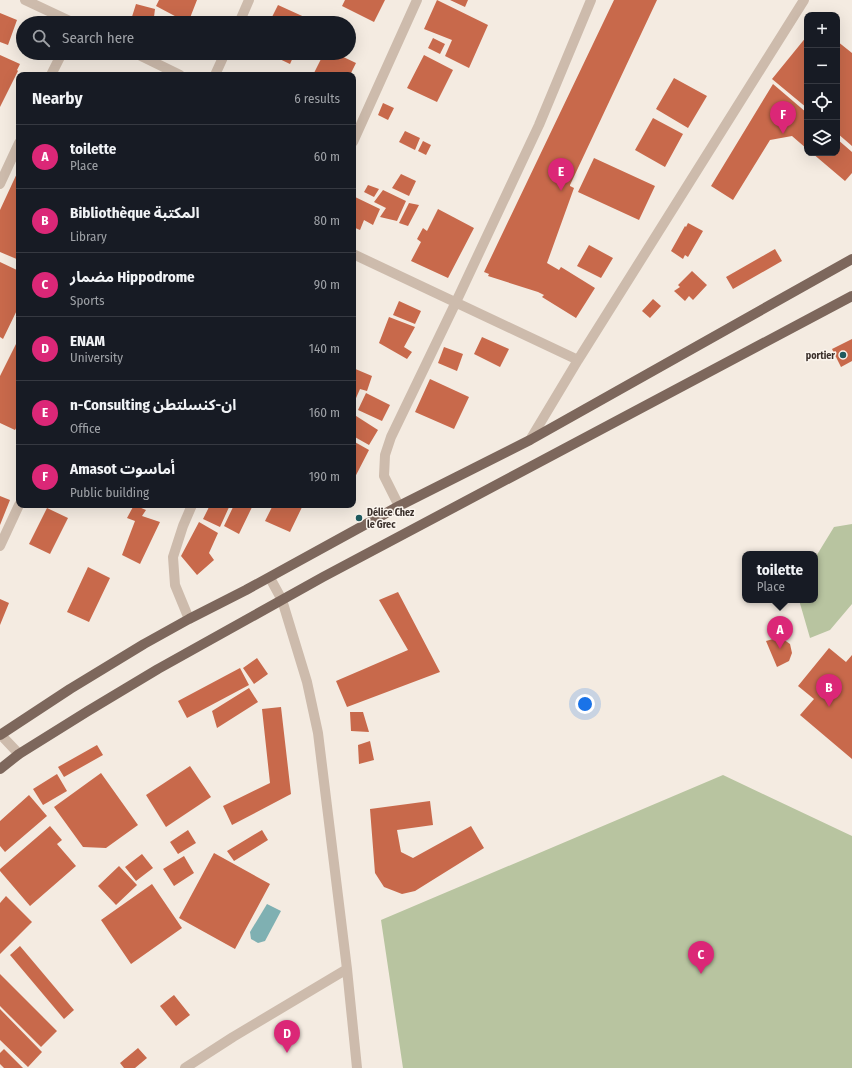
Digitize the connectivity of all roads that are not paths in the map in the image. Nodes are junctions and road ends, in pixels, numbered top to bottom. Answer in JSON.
{"nodes":[{"id":1,"x":25,"y":0,"type":"edge"},
{"id":2,"x":249,"y":0,"type":"edge"},
{"id":3,"x":417,"y":0,"type":"edge"},
{"id":4,"x":591,"y":0,"type":"edge"},
{"id":5,"x":804,"y":0,"type":"edge"},
{"id":6,"x":59,"y":16,"type":"edge"},
{"id":7,"x":242,"y":16,"type":"edge"},
{"id":8,"x":58,"y":60,"type":"edge"},
{"id":9,"x":149,"y":60,"type":"edge"},
{"id":10,"x":222,"y":60,"type":"edge"},
{"id":11,"x":52,"y":72,"type":"edge"},
{"id":12,"x":174,"y":72,"type":"edge"},
{"id":13,"x":216,"y":72,"type":"edge"},
{"id":14,"x":356,"y":135,"type":"edge"},
{"id":15,"x":16,"y":149,"type":"edge"},
{"id":16,"x":0,"y":184,"type":"edge"},
{"id":17,"x":356,"y":255,"type":"edge"},
{"id":18,"x":852,"y":259,"type":"edge"},
{"id":19,"x":852,"y":296,"type":"edge"},
{"id":20,"x":456,"y":302,"type":"junction"},
{"id":21,"x":578,"y":360,"type":"junction"},
{"id":22,"x":530,"y":440,"type":"junction"},
{"id":23,"x":399,"y":506,"type":"junction"},
{"id":24,"x":18,"y":508,"type":"edge"},
{"id":25,"x":191,"y":508,"type":"edge"},
{"id":26,"x":0,"y":546,"type":"edge"},
{"id":27,"x":270,"y":578,"type":"junction"},
{"id":28,"x":282,"y":600,"type":"junction"},
{"id":29,"x":189,"y":619,"type":"junction"},
{"id":30,"x":0,"y":734,"type":"edge"},
{"id":31,"x":19,"y":754,"type":"junction"},
{"id":32,"x":0,"y":769,"type":"edge"},
{"id":33,"x":348,"y":969,"type":"junction"},
{"id":34,"x":185,"y":1068,"type":"edge"},
{"id":35,"x":357,"y":1068,"type":"edge"}],
"edges":[{"from":1,"to":6,"type":"street"},
{"from":2,"to":7,"type":"street"},
{"from":3,"to":14,"type":"street"},
{"from":4,"to":20,"type":"street"},
{"from":5,"to":21,"type":"street"},
{"from":8,"to":11,"type":"street"},
{"from":9,"to":12,"type":"street"},
{"from":10,"to":13,"type":"street"},
{"from":15,"to":16,"type":"street"},
{"from":17,"to":20,"type":"street"},
{"from":18,"to":22,"type":"main road"},
{"from":19,"to":28,"type":"main road"},
{"from":20,"to":21,"type":"street"},
{"from":20,"to":23,"type":"street"},
{"from":21,"to":22,"type":"street"},
{"from":22,"to":23,"type":"main road"},
{"from":23,"to":27,"type":"main road"},
{"from":24,"to":26,"type":"street"},
{"from":25,"to":29,"type":"street"},
{"from":27,"to":28,"type":"street"},
{"from":27,"to":29,"type":"main road"},
{"from":28,"to":31,"type":"main road"},
{"from":28,"to":33,"type":"street"},
{"from":29,"to":30,"type":"main road"},
{"from":30,"to":31,"type":"street"},
{"from":31,"to":32,"type":"main road"},
{"from":33,"to":34,"type":"street"},
{"from":33,"to":35,"type":"street"}]}
